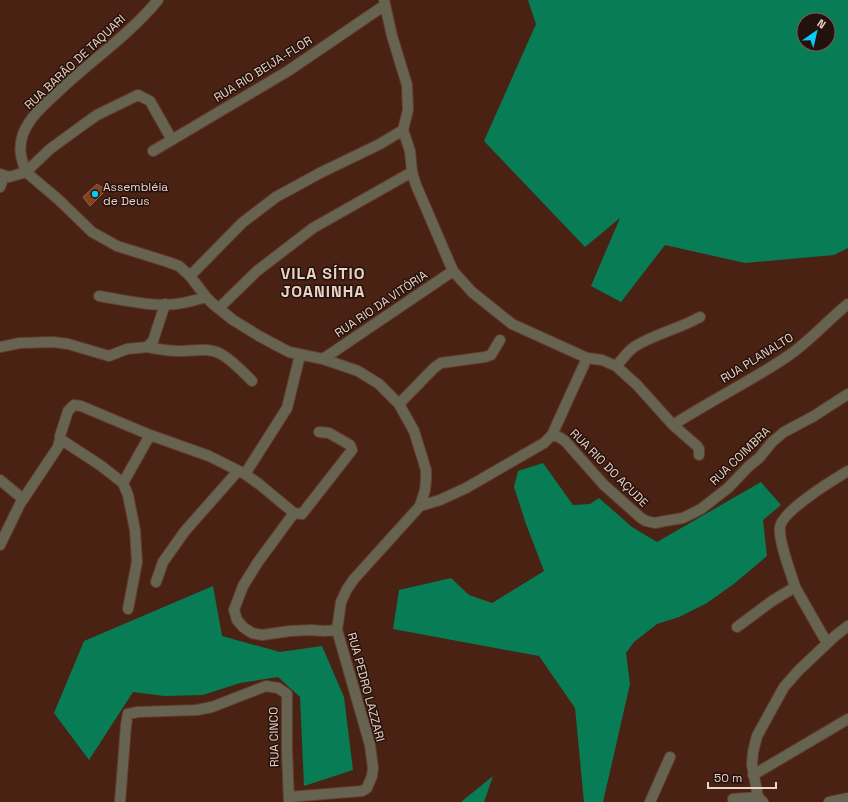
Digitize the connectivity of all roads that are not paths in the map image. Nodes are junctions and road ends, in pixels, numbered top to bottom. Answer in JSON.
{"nodes":[{"id":1,"x":158,"y":0,"type":"edge"},
{"id":2,"x":385,"y":3,"type":"edge"},
{"id":3,"x":403,"y":130,"type":"junction"},
{"id":4,"x":172,"y":140,"type":"junction"},
{"id":5,"x":152,"y":151,"type":"dead end"},
{"id":6,"x":26,"y":172,"type":"junction"},
{"id":7,"x":412,"y":172,"type":"junction"},
{"id":8,"x":2,"y":175,"type":"edge"},
{"id":9,"x":0,"y":187,"type":"edge"},
{"id":10,"x":453,"y":271,"type":"junction"},
{"id":11,"x":190,"y":276,"type":"junction"},
{"id":12,"x":98,"y":296,"type":"dead end"},
{"id":13,"x":206,"y":297,"type":"junction"},
{"id":14,"x":165,"y":304,"type":"junction"},
{"id":15,"x":848,"y":304,"type":"edge"},
{"id":16,"x":219,"y":308,"type":"junction"},
{"id":17,"x":700,"y":317,"type":"dead end"},
{"id":18,"x":500,"y":340,"type":"dead end"},
{"id":19,"x":0,"y":347,"type":"edge"},
{"id":20,"x":147,"y":347,"type":"junction"},
{"id":21,"x":300,"y":355,"type":"junction"},
{"id":22,"x":587,"y":358,"type":"junction"},
{"id":23,"x":323,"y":359,"type":"junction"},
{"id":24,"x":616,"y":366,"type":"junction"},
{"id":25,"x":252,"y":381,"type":"dead end"},
{"id":26,"x":848,"y":394,"type":"edge"},
{"id":27,"x":399,"y":404,"type":"junction"},
{"id":28,"x":673,"y":425,"type":"junction"},
{"id":29,"x":319,"y":432,"type":"dead end"},
{"id":30,"x":150,"y":435,"type":"junction"},
{"id":31,"x":552,"y":435,"type":"junction"},
{"id":32,"x":60,"y":439,"type":"junction"},
{"id":33,"x":699,"y":455,"type":"dead end"},
{"id":34,"x":848,"y":471,"type":"edge"},
{"id":35,"x":242,"y":473,"type":"junction"},
{"id":36,"x":0,"y":480,"type":"edge"},
{"id":37,"x":123,"y":483,"type":"junction"},
{"id":38,"x":23,"y":498,"type":"junction"},
{"id":39,"x":420,"y":506,"type":"junction"},
{"id":40,"x":294,"y":514,"type":"junction"},
{"id":41,"x":646,"y":521,"type":"joint"},
{"id":42,"x":0,"y":545,"type":"edge"},
{"id":43,"x":156,"y":582,"type":"dead end"},
{"id":44,"x":795,"y":587,"type":"junction"},
{"id":45,"x":128,"y":609,"type":"dead end"},
{"id":46,"x":848,"y":626,"type":"edge"},
{"id":47,"x":737,"y":627,"type":"dead end"},
{"id":48,"x":337,"y":630,"type":"junction"},
{"id":49,"x":827,"y":644,"type":"junction"},
{"id":50,"x":848,"y":718,"type":"edge"},
{"id":51,"x":670,"y":757,"type":"dead end"},
{"id":52,"x":753,"y":770,"type":"junction"},
{"id":53,"x":848,"y":798,"type":"edge"},
{"id":54,"x":733,"y":799,"type":"dead end"},
{"id":55,"x":289,"y":800,"type":"edge"},
{"id":56,"x":760,"y":800,"type":"edge"},
{"id":57,"x":120,"y":802,"type":"edge"},
{"id":58,"x":650,"y":802,"type":"edge"},
{"id":59,"x":829,"y":802,"type":"edge"}],
"edges":[{"from":1,"to":6,"type":"street","name":"RUA BARÃO DE TAQUARI"},
{"from":2,"to":3,"type":"street"},
{"from":2,"to":4,"type":"street","name":"RUA RIO BEIJA-FLOR"},
{"from":3,"to":7,"type":"street"},
{"from":3,"to":11,"type":"street"},
{"from":4,"to":5,"type":"street","name":"RUA RIO BEIJA-FLOR"},
{"from":4,"to":6,"type":"street"},
{"from":6,"to":8,"type":"street"},
{"from":6,"to":11,"type":"street"},
{"from":7,"to":10,"type":"street"},
{"from":7,"to":16,"type":"street"},
{"from":8,"to":9,"type":"street"},
{"from":10,"to":22,"type":"street"},
{"from":10,"to":23,"type":"street","name":"RUA RIO DA VITÓRIA"},
{"from":11,"to":13,"type":"street"},
{"from":12,"to":14,"type":"street"},
{"from":13,"to":14,"type":"street"},
{"from":13,"to":16,"type":"street"},
{"from":14,"to":20,"type":"street"},
{"from":15,"to":28,"type":"street","name":"RUA PLANALTO"},
{"from":16,"to":21,"type":"street"},
{"from":17,"to":24,"type":"street"},
{"from":18,"to":27,"type":"street"},
{"from":19,"to":20,"type":"street"},
{"from":20,"to":25,"type":"street"},
{"from":21,"to":23,"type":"street"},
{"from":21,"to":35,"type":"street"},
{"from":22,"to":24,"type":"street"},
{"from":22,"to":31,"type":"street"},
{"from":23,"to":27,"type":"street"},
{"from":24,"to":28,"type":"street"},
{"from":26,"to":41,"type":"street","name":"RUA COIMBRA"},
{"from":27,"to":39,"type":"street"},
{"from":28,"to":33,"type":"street"},
{"from":29,"to":40,"type":"street"},
{"from":30,"to":32,"type":"street"},
{"from":30,"to":35,"type":"street"},
{"from":30,"to":37,"type":"street"},
{"from":31,"to":39,"type":"street"},
{"from":31,"to":41,"type":"street","name":"RUA RIO DO AÇUDE"},
{"from":32,"to":37,"type":"street"},
{"from":32,"to":38,"type":"street"},
{"from":34,"to":44,"type":"street"},
{"from":35,"to":40,"type":"street"},
{"from":35,"to":43,"type":"street"},
{"from":36,"to":38,"type":"street"},
{"from":37,"to":45,"type":"street"},
{"from":38,"to":42,"type":"street"},
{"from":39,"to":48,"type":"street","name":"RUA PEDRO LAZZARI"},
{"from":40,"to":48,"type":"street"},
{"from":44,"to":47,"type":"street"},
{"from":44,"to":49,"type":"street"},
{"from":46,"to":49,"type":"street"},
{"from":48,"to":55,"type":"street","name":"RUA PEDRO LAZZARI"},
{"from":49,"to":52,"type":"street"},
{"from":50,"to":52,"type":"street"},
{"from":51,"to":58,"type":"street"},
{"from":52,"to":56,"type":"street"},
{"from":53,"to":59,"type":"street"},
{"from":54,"to":56,"type":"street"},
{"from":55,"to":57,"type":"street","name":"RUA CINCO"}]}
